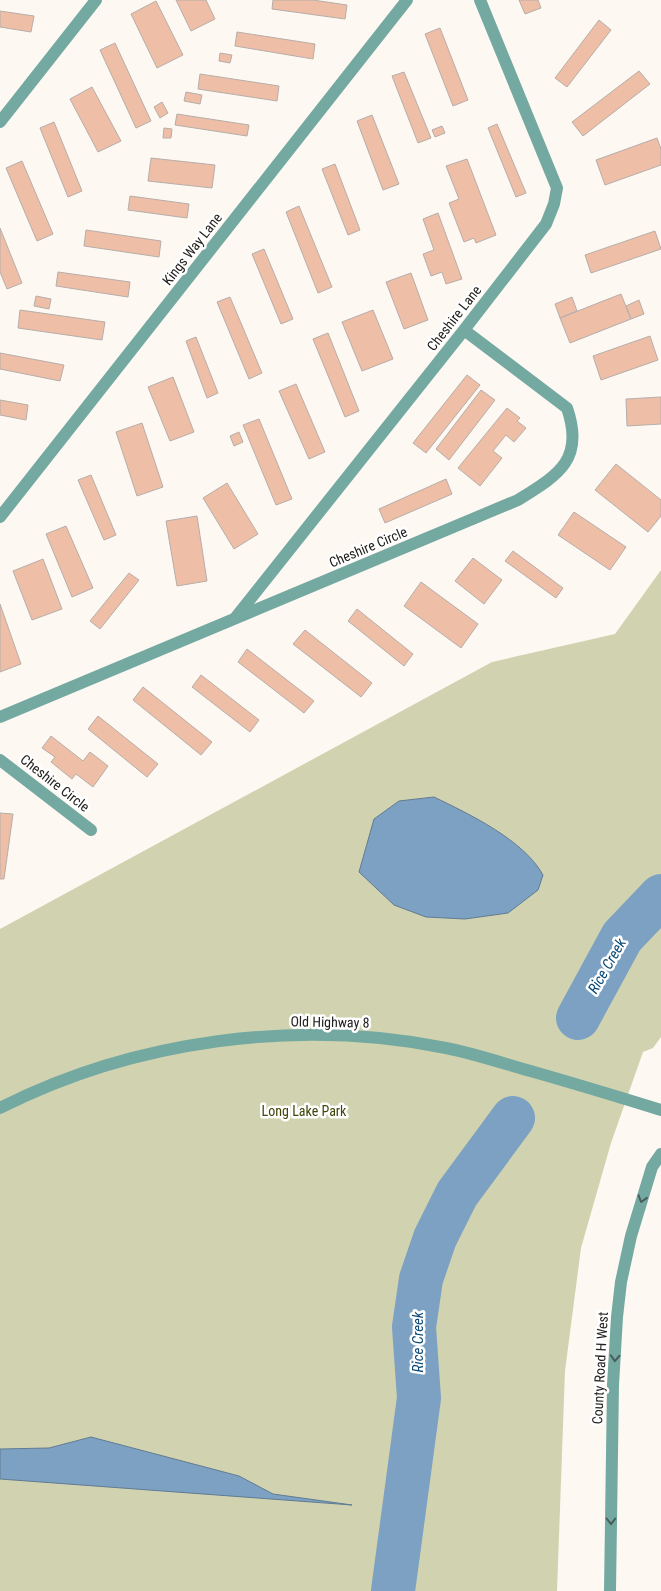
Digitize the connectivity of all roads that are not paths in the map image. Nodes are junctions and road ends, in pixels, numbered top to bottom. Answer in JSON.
{"nodes":[{"id":1,"x":96,"y":0,"type":"edge"},
{"id":2,"x":407,"y":0,"type":"edge"},
{"id":3,"x":480,"y":0,"type":"edge"},
{"id":4,"x":0,"y":122,"type":"edge"},
{"id":5,"x":464,"y":330,"type":"junction"},
{"id":6,"x":0,"y":516,"type":"edge"},
{"id":7,"x":235,"y":619,"type":"junction"},
{"id":8,"x":0,"y":717,"type":"edge"},
{"id":9,"x":0,"y":760,"type":"edge"},
{"id":10,"x":91,"y":830,"type":"dead end"},
{"id":11,"x":0,"y":1108,"type":"edge"},
{"id":12,"x":661,"y":1110,"type":"edge"},
{"id":13,"x":661,"y":1154,"type":"edge"},
{"id":14,"x":610,"y":1591,"type":"edge"}],
"edges":[{"from":1,"to":4,"type":"street"},
{"from":2,"to":6,"type":"street","name":"Kings Way Lane"},
{"from":3,"to":5,"type":"street","name":"Cheshire Lane"},
{"from":5,"to":7,"type":"street","name":"Cheshire Lane"},
{"from":5,"to":7,"type":"street","name":"Cheshire Circle"},
{"from":7,"to":8,"type":"street","name":"Cheshire Circle"},
{"from":9,"to":10,"type":"street","name":"Cheshire Circle"},
{"from":11,"to":12,"type":"street","name":"Old Highway 8"},
{"from":13,"to":14,"type":"street","name":"County Road H West","one_way":true}]}
